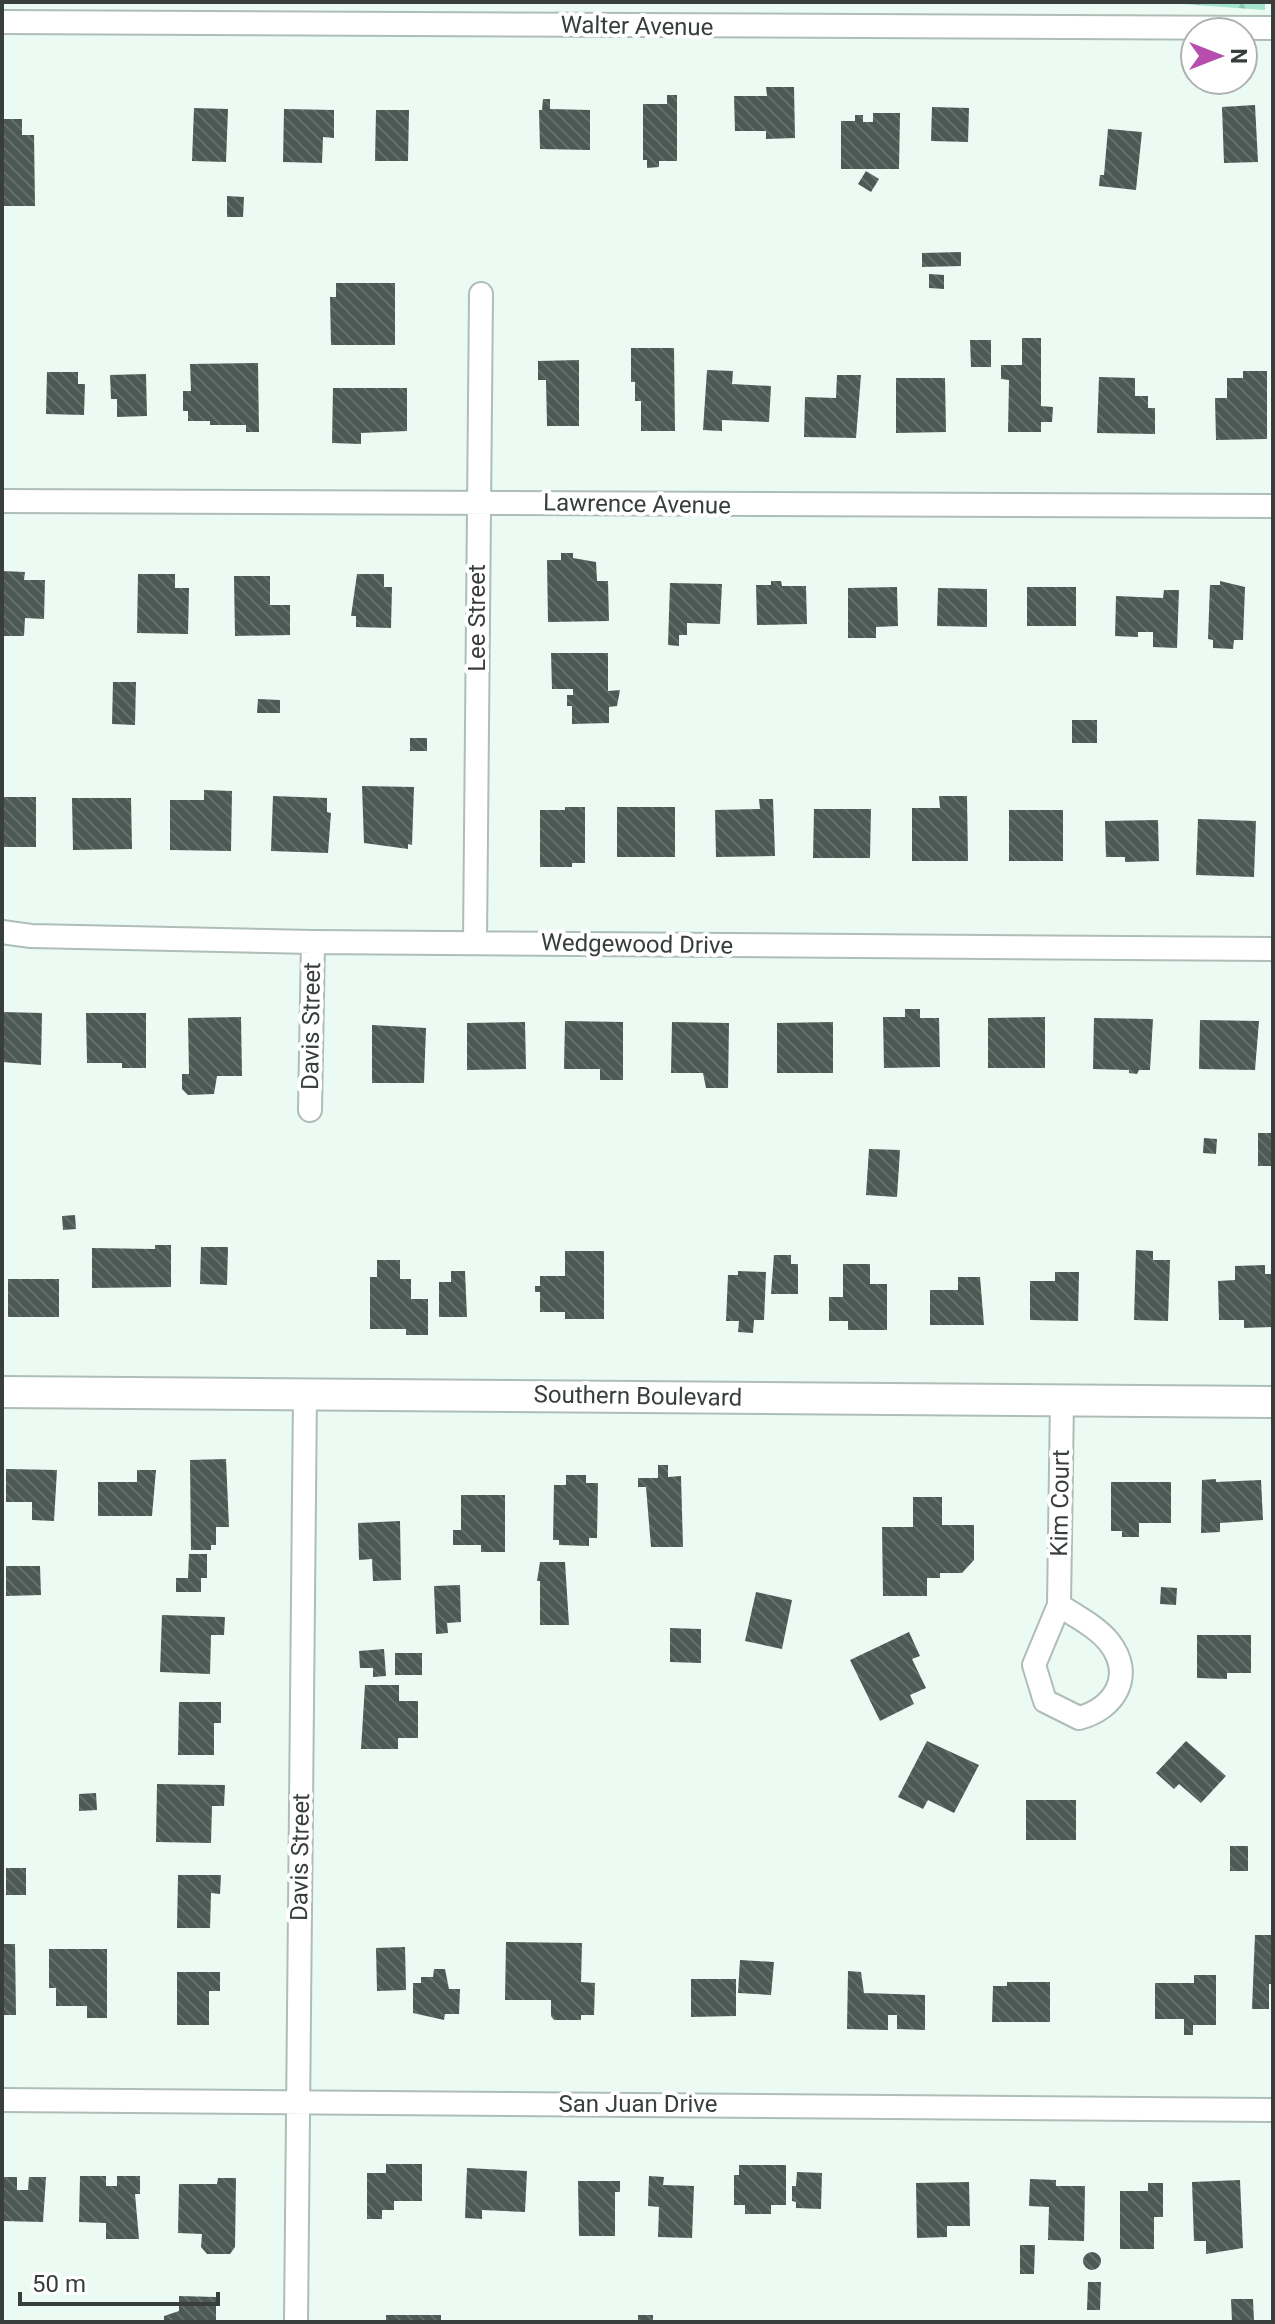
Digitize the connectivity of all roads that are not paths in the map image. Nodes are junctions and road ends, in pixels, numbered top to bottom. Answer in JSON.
{"nodes":[{"id":1,"x":2,"y":22,"type":"edge"},
{"id":2,"x":1273,"y":28,"type":"edge"},
{"id":3,"x":481,"y":294,"type":"dead end"},
{"id":4,"x":2,"y":501,"type":"edge"},
{"id":5,"x":478,"y":503,"type":"junction"},
{"id":6,"x":1273,"y":506,"type":"edge"},
{"id":7,"x":2,"y":932,"type":"edge"},
{"id":8,"x":313,"y":942,"type":"junction"},
{"id":9,"x":475,"y":942,"type":"junction"},
{"id":10,"x":1273,"y":949,"type":"edge"},
{"id":11,"x":310,"y":1110,"type":"dead end"},
{"id":12,"x":2,"y":1392,"type":"edge"},
{"id":13,"x":305,"y":1393,"type":"junction"},
{"id":14,"x":1062,"y":1400,"type":"junction"},
{"id":15,"x":1273,"y":1402,"type":"edge"},
{"id":16,"x":1059,"y":1605,"type":"junction"},
{"id":17,"x":2,"y":2100,"type":"edge"},
{"id":18,"x":298,"y":2102,"type":"junction"},
{"id":19,"x":1273,"y":2110,"type":"edge"},
{"id":20,"x":296,"y":2322,"type":"edge"}],
"edges":[{"from":1,"to":2,"type":"street","name":"Walter Avenue"},
{"from":3,"to":5,"type":"street","name":"Lee Street"},
{"from":4,"to":5,"type":"street","name":"Lawrence Avenue"},
{"from":5,"to":6,"type":"street","name":"Lawrence Avenue"},
{"from":5,"to":9,"type":"street","name":"Lee Street"},
{"from":7,"to":8,"type":"street","name":"Wedgewood Drive"},
{"from":8,"to":9,"type":"street","name":"Wedgewood Drive"},
{"from":8,"to":11,"type":"street","name":"Davis Street"},
{"from":9,"to":10,"type":"street","name":"Wedgewood Drive"},
{"from":12,"to":13,"type":"street","name":"Southern Boulevard"},
{"from":13,"to":14,"type":"street","name":"Southern Boulevard"},
{"from":13,"to":18,"type":"street","name":"Davis Street"},
{"from":14,"to":15,"type":"street","name":"Southern Boulevard"},
{"from":14,"to":16,"type":"street","name":"Kim Court"},
{"from":16,"to":16,"type":"street","name":"Kim Court"},
{"from":17,"to":18,"type":"street","name":"San Juan Drive"},
{"from":18,"to":19,"type":"street","name":"San Juan Drive"},
{"from":18,"to":20,"type":"street","name":"Davis Street"}]}
